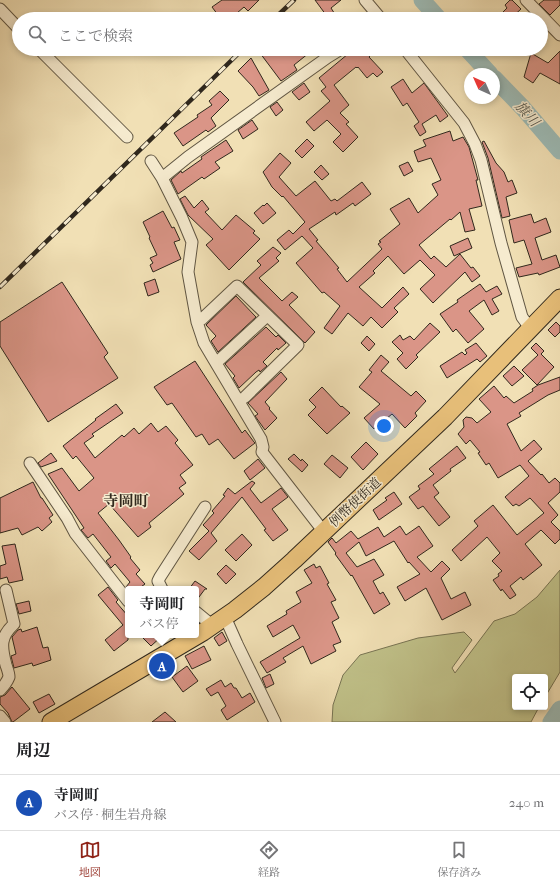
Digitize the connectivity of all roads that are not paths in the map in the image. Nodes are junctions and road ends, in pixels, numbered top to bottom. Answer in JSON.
{"nodes":[{"id":1,"x":365,"y":0,"type":"edge"},
{"id":2,"x":531,"y":2,"type":"edge"},
{"id":3,"x":0,"y":9,"type":"edge"},
{"id":4,"x":375,"y":12,"type":"edge"},
{"id":5,"x":540,"y":12,"type":"edge"},
{"id":6,"x":12,"y":21,"type":"edge"},
{"id":7,"x":548,"y":21,"type":"edge"},
{"id":8,"x":560,"y":35,"type":"edge"},
{"id":9,"x":46,"y":56,"type":"edge"},
{"id":10,"x":330,"y":56,"type":"edge"},
{"id":11,"x":411,"y":56,"type":"edge"},
{"id":12,"x":127,"y":137,"type":"dead end"},
{"id":13,"x":151,"y":161,"type":"dead end"},
{"id":14,"x":162,"y":178,"type":"junction"},
{"id":15,"x":560,"y":298,"type":"edge"},
{"id":16,"x":267,"y":316,"type":"junction"},
{"id":17,"x":197,"y":322,"type":"junction"},
{"id":18,"x":530,"y":328,"type":"junction"},
{"id":19,"x":216,"y":363,"type":"junction"},
{"id":20,"x":239,"y":401,"type":"junction"},
{"id":21,"x":30,"y":463,"type":"dead end"},
{"id":22,"x":205,"y":507,"type":"dead end"},
{"id":23,"x":324,"y":532,"type":"junction"},
{"id":24,"x":160,"y":586,"type":"edge"},
{"id":25,"x":6,"y":590,"type":"dead end"},
{"id":26,"x":125,"y":597,"type":"edge"},
{"id":27,"x":199,"y":613,"type":"edge"},
{"id":28,"x":219,"y":621,"type":"junction"},
{"id":29,"x":199,"y":633,"type":"edge"},
{"id":30,"x":191,"y":638,"type":"edge"},
{"id":31,"x":0,"y":690,"type":"edge"},
{"id":32,"x":0,"y":716,"type":"edge"},
{"id":33,"x":5,"y":722,"type":"edge"},
{"id":34,"x":51,"y":722,"type":"edge"},
{"id":35,"x":274,"y":722,"type":"edge"}],
"edges":[{"from":1,"to":4,"type":"street"},
{"from":2,"to":5,"type":"street"},
{"from":3,"to":6,"type":"street"},
{"from":7,"to":8,"type":"street"},
{"from":9,"to":12,"type":"street"},
{"from":10,"to":14,"type":"street"},
{"from":11,"to":18,"type":"street"},
{"from":13,"to":14,"type":"street"},
{"from":14,"to":17,"type":"street"},
{"from":15,"to":18,"type":"main road","name":"例幣使街道"},
{"from":16,"to":17,"type":"street"},
{"from":16,"to":19,"type":"street"},
{"from":16,"to":20,"type":"street"},
{"from":17,"to":19,"type":"street"},
{"from":18,"to":23,"type":"main road","name":"例幣使街道"},
{"from":19,"to":20,"type":"street"},
{"from":20,"to":23,"type":"street"},
{"from":21,"to":26,"type":"street"},
{"from":22,"to":24,"type":"street"},
{"from":23,"to":28,"type":"main road","name":"例幣使街道"},
{"from":25,"to":31,"type":"street"},
{"from":27,"to":28,"type":"street"},
{"from":28,"to":29,"type":"main road","name":"例幣使街道"},
{"from":28,"to":35,"type":"street"},
{"from":30,"to":34,"type":"main road","name":"例幣使街道"},
{"from":32,"to":33,"type":"street"}]}
